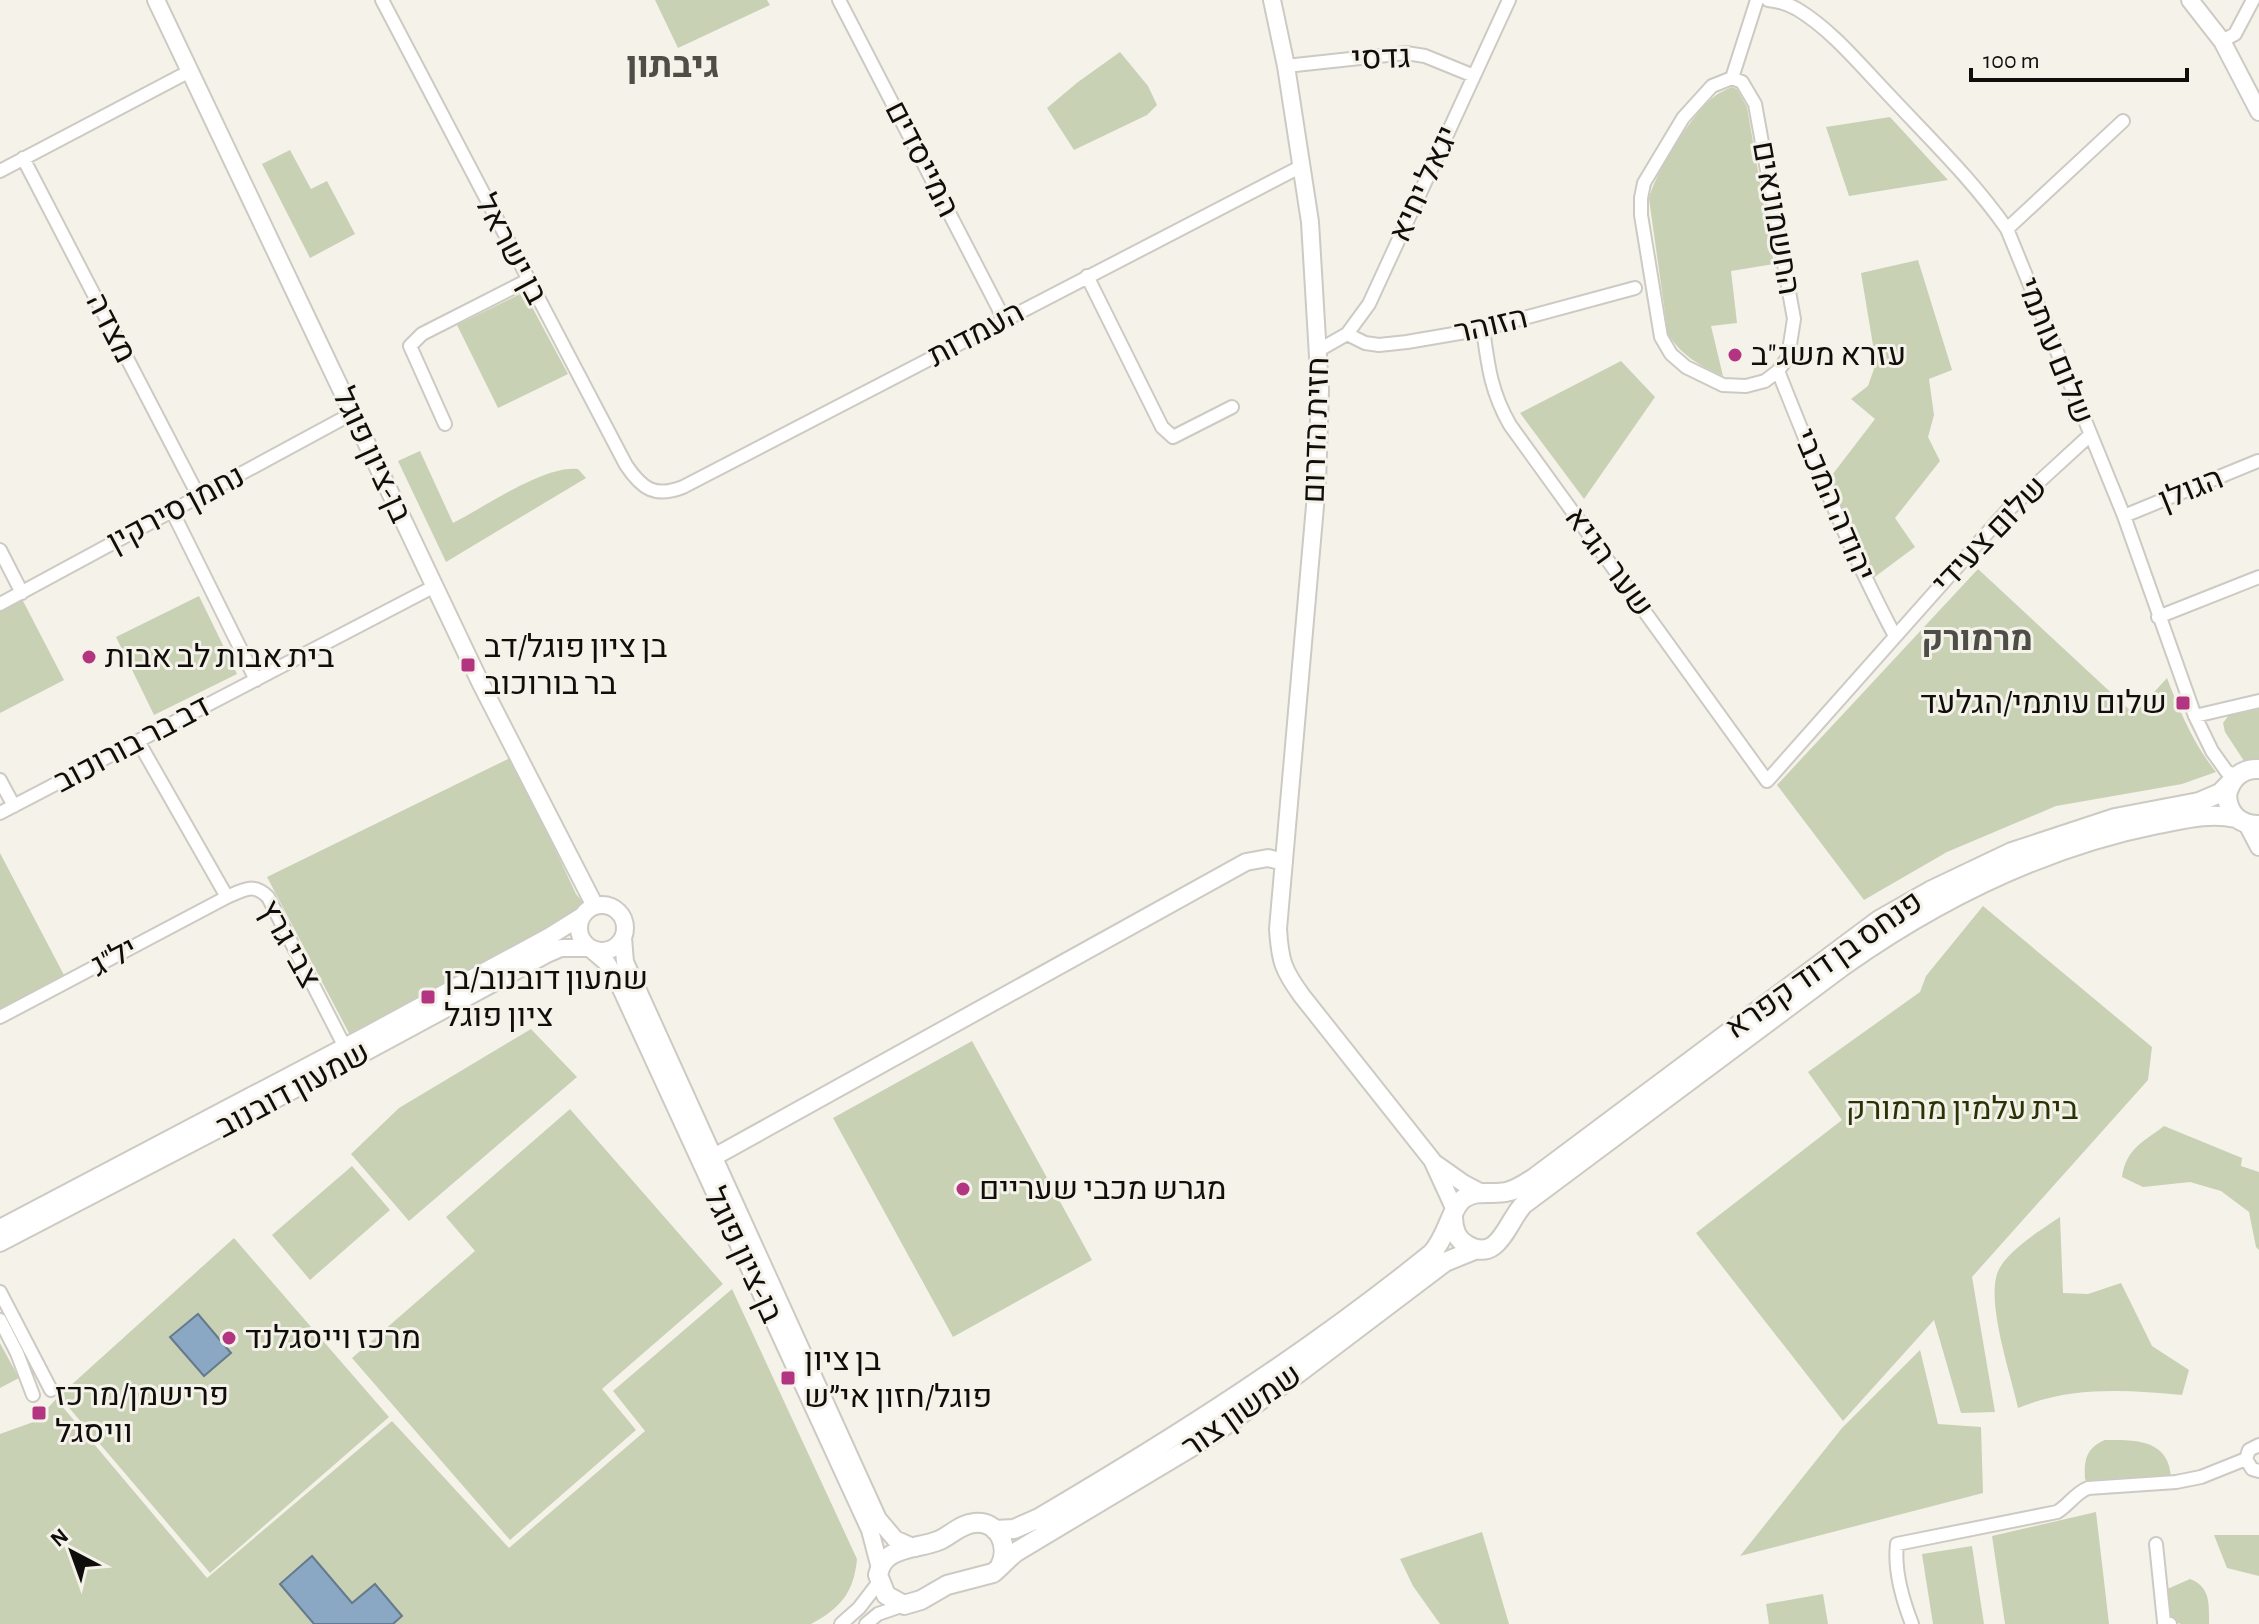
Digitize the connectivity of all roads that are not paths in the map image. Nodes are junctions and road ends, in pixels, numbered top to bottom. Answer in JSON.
{"nodes":[{"id":1,"x":156,"y":0,"type":"edge"},
{"id":2,"x":382,"y":0,"type":"edge"},
{"id":3,"x":839,"y":0,"type":"edge"},
{"id":4,"x":1272,"y":0,"type":"edge"},
{"id":5,"x":1509,"y":0,"type":"edge"},
{"id":6,"x":1757,"y":0,"type":"edge"},
{"id":7,"x":1768,"y":0,"type":"edge"},
{"id":8,"x":2190,"y":0,"type":"edge"},
{"id":9,"x":2253,"y":0,"type":"edge"},
{"id":10,"x":2222,"y":41,"type":"junction"},
{"id":11,"x":1286,"y":66,"type":"junction"},
{"id":12,"x":190,"y":71,"type":"junction"},
{"id":13,"x":1474,"y":76,"type":"junction"},
{"id":14,"x":1732,"y":78,"type":"junction"},
{"id":15,"x":2259,"y":112,"type":"edge"},
{"id":16,"x":2123,"y":121,"type":"dead end"},
{"id":17,"x":23,"y":158,"type":"junction"},
{"id":18,"x":1300,"y":167,"type":"junction"},
{"id":19,"x":0,"y":171,"type":"edge"},
{"id":20,"x":2007,"y":229,"type":"junction"},
{"id":21,"x":1087,"y":276,"type":"junction"},
{"id":22,"x":528,"y":280,"type":"junction"},
{"id":23,"x":1635,"y":288,"type":"dead end"},
{"id":24,"x":1004,"y":319,"type":"junction"},
{"id":25,"x":1483,"y":329,"type":"junction"},
{"id":26,"x":1347,"y":334,"type":"junction"},
{"id":27,"x":1319,"y":350,"type":"junction"},
{"id":28,"x":1778,"y":371,"type":"junction"},
{"id":29,"x":1232,"y":407,"type":"dead end"},
{"id":30,"x":353,"y":413,"type":"junction"},
{"id":31,"x":445,"y":424,"type":"dead end"},
{"id":32,"x":2089,"y":436,"type":"junction"},
{"id":33,"x":2258,"y":461,"type":"edge"},
{"id":34,"x":651,"y":490,"type":"joint"},
{"id":35,"x":199,"y":497,"type":"junction"},
{"id":36,"x":172,"y":511,"type":"junction"},
{"id":37,"x":2124,"y":516,"type":"junction"},
{"id":38,"x":0,"y":550,"type":"edge"},
{"id":39,"x":2259,"y":577,"type":"edge"},
{"id":40,"x":435,"y":586,"type":"junction"},
{"id":41,"x":22,"y":593,"type":"junction"},
{"id":42,"x":0,"y":604,"type":"edge"},
{"id":43,"x":2158,"y":617,"type":"junction"},
{"id":44,"x":1895,"y":636,"type":"junction"},
{"id":45,"x":256,"y":680,"type":"junction"},
{"id":46,"x":2259,"y":701,"type":"edge"},
{"id":47,"x":2195,"y":716,"type":"junction"},
{"id":48,"x":138,"y":741,"type":"junction"},
{"id":49,"x":2259,"y":769,"type":"edge"},
{"id":50,"x":2236,"y":777,"type":"junction"},
{"id":51,"x":0,"y":780,"type":"edge"},
{"id":52,"x":1767,"y":781,"type":"joint"},
{"id":53,"x":14,"y":806,"type":"junction"},
{"id":54,"x":0,"y":813,"type":"edge"},
{"id":55,"x":2247,"y":823,"type":"edge"},
{"id":56,"x":2259,"y":847,"type":"edge"},
{"id":57,"x":1284,"y":862,"type":"junction"},
{"id":58,"x":227,"y":897,"type":"junction"},
{"id":59,"x":589,"y":911,"type":"junction"},
{"id":60,"x":623,"y":938,"type":"junction"},
{"id":61,"x":591,"y":949,"type":"junction"},
{"id":62,"x":0,"y":1017,"type":"edge"},
{"id":63,"x":348,"y":1053,"type":"junction"},
{"id":64,"x":714,"y":1157,"type":"junction"},
{"id":65,"x":1432,"y":1160,"type":"junction"},
{"id":66,"x":1485,"y":1193,"type":"junction"},
{"id":67,"x":1454,"y":1213,"type":"junction"},
{"id":68,"x":1508,"y":1227,"type":"junction"},
{"id":69,"x":0,"y":1228,"type":"edge"},
{"id":70,"x":0,"y":1243,"type":"edge"},
{"id":71,"x":1477,"y":1249,"type":"junction"},
{"id":72,"x":0,"y":1292,"type":"edge"},
{"id":73,"x":0,"y":1320,"type":"edge"},
{"id":74,"x":51,"y":1390,"type":"dead end"},
{"id":75,"x":33,"y":1395,"type":"dead end"},
{"id":76,"x":2259,"y":1445,"type":"edge"},
{"id":77,"x":2246,"y":1459,"type":"junction"},
{"id":78,"x":2259,"y":1471,"type":"edge"},
{"id":79,"x":995,"y":1530,"type":"junction"},
{"id":80,"x":2156,"y":1544,"type":"dead end"},
{"id":81,"x":915,"y":1548,"type":"junction"},
{"id":82,"x":1000,"y":1566,"type":"junction"},
{"id":83,"x":880,"y":1575,"type":"junction"},
{"id":84,"x":904,"y":1605,"type":"junction"},
{"id":85,"x":2163,"y":1623,"type":"edge"},
{"id":86,"x":841,"y":1624,"type":"edge"},
{"id":87,"x":866,"y":1624,"type":"edge"},
{"id":88,"x":1912,"y":1624,"type":"edge"}],
"edges":[{"from":1,"to":12,"type":"street","name":"בן-ציון פוגל"},
{"from":2,"to":22,"type":"street","name":"בן ישראל"},
{"from":3,"to":24,"type":"street","name":"המייסדים"},
{"from":4,"to":11,"type":"street","name":"חזית הדרום"},
{"from":5,"to":13,"type":"street","name":"יגאל יחיא"},
{"from":6,"to":14,"type":"street"},
{"from":7,"to":20,"type":"street","name":"שלום עותמי"},
{"from":8,"to":10,"type":"street"},
{"from":9,"to":10,"type":"street"},
{"from":10,"to":15,"type":"street"},
{"from":11,"to":13,"type":"street","name":"גדסי"},
{"from":11,"to":18,"type":"street","name":"חזית הדרום"},
{"from":12,"to":17,"type":"street"},
{"from":12,"to":30,"type":"street","name":"בן-ציון פוגל"},
{"from":13,"to":26,"type":"street","name":"יגאל יחיא"},
{"from":14,"to":28,"type":"street","name":"החשמונאים"},
{"from":14,"to":28,"type":"street"},
{"from":16,"to":20,"type":"street"},
{"from":17,"to":19,"type":"street"},
{"from":17,"to":35,"type":"street","name":"מצדה"},
{"from":18,"to":21,"type":"street","name":"העמדות"},
{"from":18,"to":27,"type":"street","name":"חזית הדרום"},
{"from":20,"to":32,"type":"street","name":"שלום עותמי"},
{"from":21,"to":24,"type":"street","name":"העמדות"},
{"from":21,"to":29,"type":"street"},
{"from":22,"to":31,"type":"street"},
{"from":22,"to":34,"type":"street","name":"בן ישראל"},
{"from":23,"to":25,"type":"street","name":"הזוהר"},
{"from":24,"to":34,"type":"street","name":"העמדות"},
{"from":25,"to":26,"type":"street","name":"הזוהר"},
{"from":25,"to":52,"type":"street","name":"שער הגיא"},
{"from":26,"to":27,"type":"street","name":"יגאל יחיא"},
{"from":27,"to":57,"type":"street","name":"חזית הדרום"},
{"from":28,"to":44,"type":"street","name":"יהודה המכבי"},
{"from":30,"to":35,"type":"street","name":"נחמן סירקין"},
{"from":30,"to":40,"type":"street","name":"בן-ציון פוגל"},
{"from":32,"to":37,"type":"street","name":"שלום עותמי"},
{"from":32,"to":44,"type":"street","name":"שלום צעידי"},
{"from":33,"to":37,"type":"street","name":"הגולן"},
{"from":35,"to":36,"type":"street","name":"נחמן סירקין"},
{"from":36,"to":41,"type":"street","name":"נחמן סירקין"},
{"from":36,"to":45,"type":"street"},
{"from":37,"to":43,"type":"street","name":"שלום עותמי"},
{"from":38,"to":41,"type":"street"},
{"from":39,"to":43,"type":"street"},
{"from":40,"to":45,"type":"street","name":"דב בר בורוכוב"},
{"from":40,"to":59,"type":"street","name":"בן-ציון פוגל"},
{"from":41,"to":42,"type":"street","name":"נחמן סירקין"},
{"from":43,"to":47,"type":"street","name":"שלום עותמי"},
{"from":44,"to":52,"type":"street","name":"שלום צעידי"},
{"from":45,"to":48,"type":"street","name":"דב בר בורוכוב"},
{"from":46,"to":47,"type":"street"},
{"from":47,"to":50,"type":"street","name":"שלום עותמי"},
{"from":48,"to":53,"type":"street","name":"דב בר בורוכוב"},
{"from":48,"to":58,"type":"street","name":"צבי גרץ"},
{"from":49,"to":50,"type":"main road","name":"פנחס בן דוד קפרא"},
{"from":50,"to":55,"type":"main road"},
{"from":50,"to":66,"type":"main road","name":"פנחס בן דוד קפרא"},
{"from":51,"to":53,"type":"street"},
{"from":53,"to":54,"type":"street","name":"דב בר בורוכוב"},
{"from":55,"to":56,"type":"street"},
{"from":55,"to":68,"type":"main road","name":"פנחס בן דוד קפרא"},
{"from":57,"to":64,"type":"street","name":"בן-ציון פוגל"},
{"from":57,"to":65,"type":"street","name":"חזית הדרום"},
{"from":58,"to":62,"type":"street","name":"יל\"ג"},
{"from":58,"to":63,"type":"street","name":"צבי גרץ"},
{"from":59,"to":60,"type":"street"},
{"from":59,"to":61,"type":"street"},
{"from":59,"to":63,"type":"street","name":"שמעון דובנוב"},
{"from":60,"to":61,"type":"street"},
{"from":60,"to":64,"type":"street","name":"בן-ציון פוגל"},
{"from":61,"to":63,"type":"street","name":"שמעון דובנוב"},
{"from":61,"to":83,"type":"street","name":"בן-ציון פוגל"},
{"from":63,"to":69,"type":"street","name":"שמעון דובנוב"},
{"from":63,"to":70,"type":"street","name":"שמעון דובנוב"},
{"from":64,"to":81,"type":"street","name":"בן-ציון פוגל"},
{"from":65,"to":66,"type":"street"},
{"from":65,"to":67,"type":"street"},
{"from":66,"to":67,"type":"main road"},
{"from":66,"to":68,"type":"main road"},
{"from":67,"to":71,"type":"main road"},
{"from":67,"to":79,"type":"main road","name":"שמשון צור"},
{"from":68,"to":71,"type":"main road"},
{"from":71,"to":82,"type":"main road","name":"שמשון צור"},
{"from":72,"to":74,"type":"street"},
{"from":73,"to":75,"type":"street"},
{"from":76,"to":77,"type":"street"},
{"from":77,"to":78,"type":"street"},
{"from":77,"to":88,"type":"street"},
{"from":79,"to":81,"type":"main road","name":"שמשון צור"},
{"from":79,"to":82,"type":"main road"},
{"from":80,"to":85,"type":"street"},
{"from":81,"to":83,"type":"main road","name":"שמשון צור"},
{"from":82,"to":84,"type":"main road","name":"שמשון צור"},
{"from":83,"to":84,"type":"main road"},
{"from":83,"to":86,"type":"street"},
{"from":84,"to":87,"type":"street"}]}
